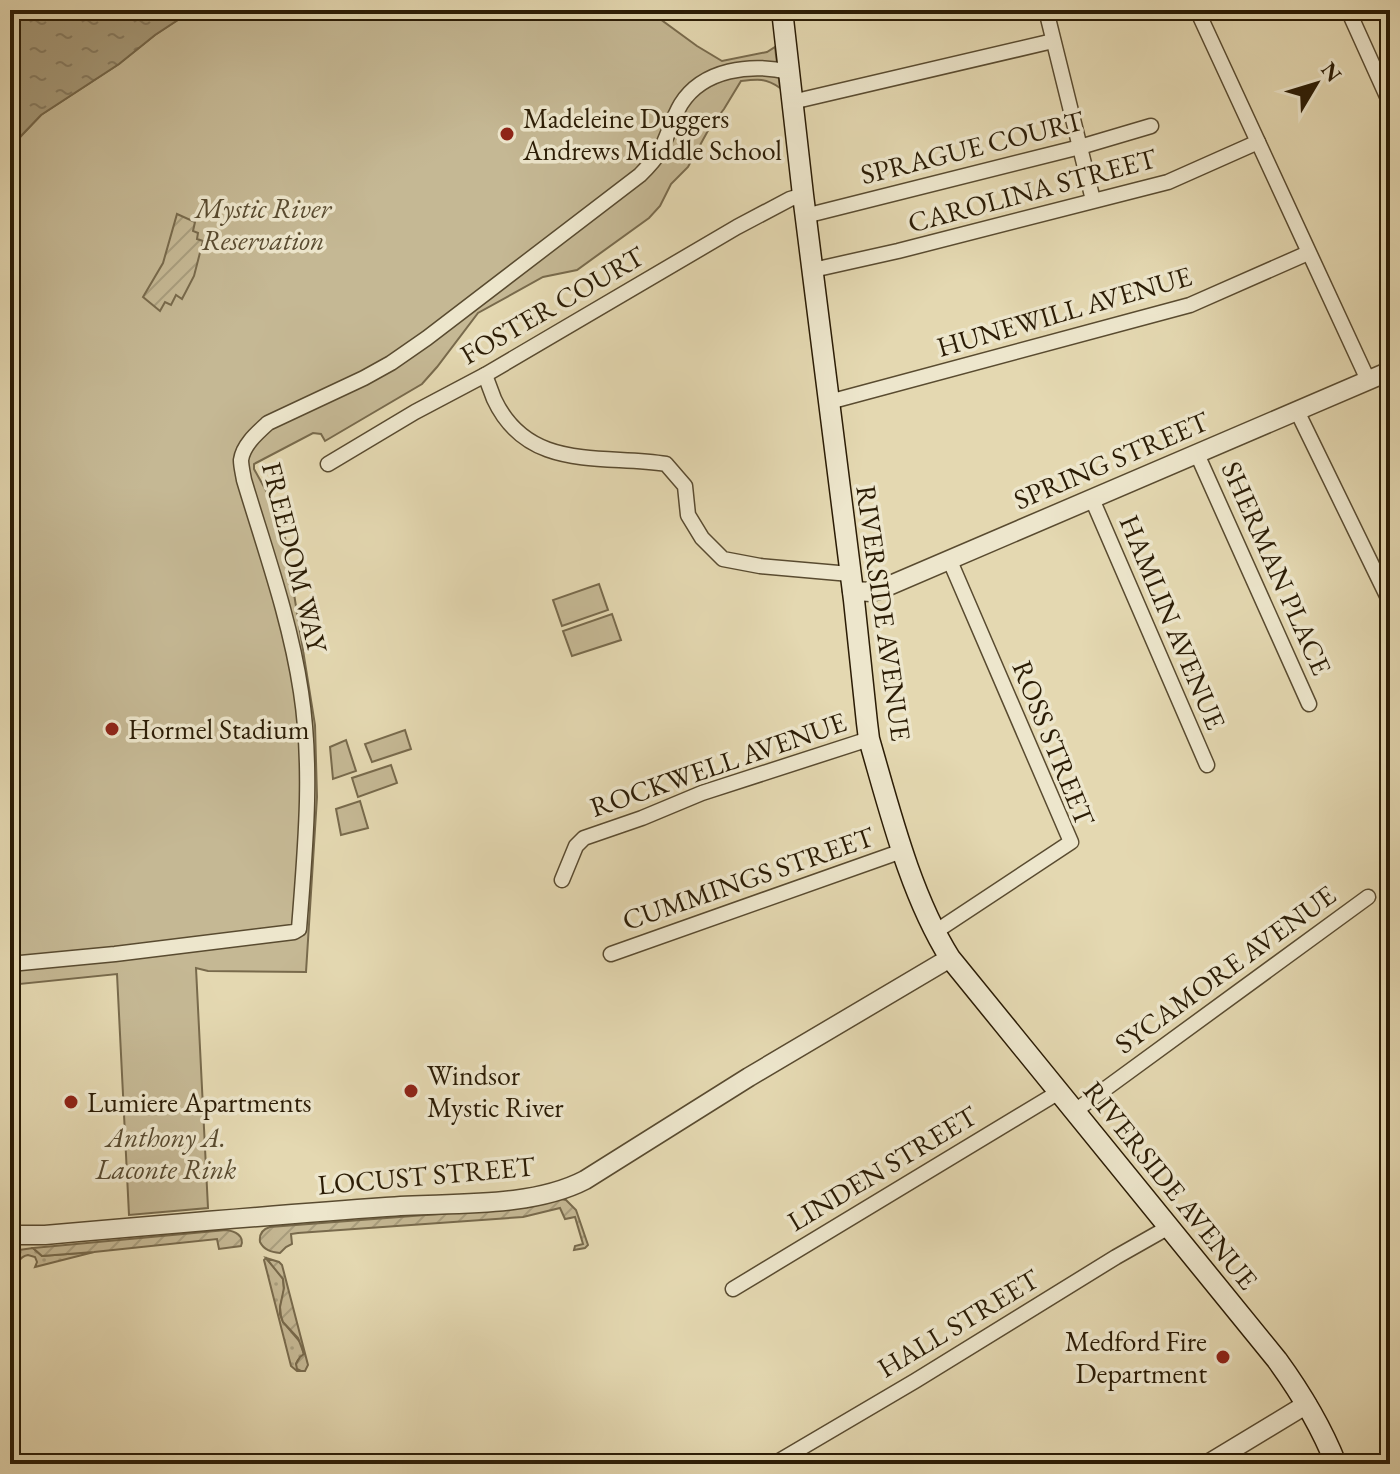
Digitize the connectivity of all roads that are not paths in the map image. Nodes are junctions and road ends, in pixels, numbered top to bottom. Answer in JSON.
{"nodes":[{"id":1,"x":782,"y":10,"type":"edge"},
{"id":2,"x":1046,"y":10,"type":"edge"},
{"id":3,"x":1197,"y":10,"type":"edge"},
{"id":4,"x":1348,"y":10,"type":"edge"},
{"id":5,"x":1053,"y":41,"type":"junction"},
{"id":6,"x":789,"y":72,"type":"junction"},
{"id":7,"x":792,"y":102,"type":"junction"},
{"id":8,"x":1390,"y":103,"type":"edge"},
{"id":9,"x":1151,"y":126,"type":"dead end"},
{"id":10,"x":1258,"y":142,"type":"junction"},
{"id":11,"x":1080,"y":147,"type":"junction"},
{"id":12,"x":803,"y":195,"type":"junction"},
{"id":13,"x":1093,"y":200,"type":"junction"},
{"id":14,"x":805,"y":216,"type":"junction"},
{"id":15,"x":1308,"y":253,"type":"junction"},
{"id":16,"x":813,"y":270,"type":"junction"},
{"id":17,"x":1390,"y":371,"type":"edge"},
{"id":18,"x":485,"y":375,"type":"junction"},
{"id":19,"x":1368,"y":380,"type":"junction"},
{"id":20,"x":829,"y":402,"type":"junction"},
{"id":21,"x":1297,"y":411,"type":"junction"},
{"id":22,"x":1197,"y":454,"type":"junction"},
{"id":23,"x":328,"y":464,"type":"dead end"},
{"id":24,"x":1092,"y":499,"type":"junction"},
{"id":25,"x":950,"y":561,"type":"junction"},
{"id":26,"x":851,"y":582,"type":"junction"},
{"id":27,"x":1390,"y":602,"type":"edge"},
{"id":28,"x":1309,"y":704,"type":"dead end"},
{"id":29,"x":869,"y":739,"type":"junction"},
{"id":30,"x":1207,"y":765,"type":"dead end"},
{"id":31,"x":902,"y":851,"type":"junction"},
{"id":32,"x":562,"y":880,"type":"dead end"},
{"id":33,"x":1368,"y":897,"type":"dead end"},
{"id":34,"x":935,"y":932,"type":"junction"},
{"id":35,"x":611,"y":954,"type":"dead end"},
{"id":36,"x":950,"y":958,"type":"junction"},
{"id":37,"x":10,"y":964,"type":"edge"},
{"id":38,"x":1059,"y":1092,"type":"junction"},
{"id":39,"x":1075,"y":1111,"type":"junction"},
{"id":40,"x":1169,"y":1227,"type":"junction"},
{"id":41,"x":10,"y":1235,"type":"edge"},
{"id":42,"x":34,"y":1235,"type":"junction"},
{"id":43,"x":10,"y":1242,"type":"edge"},
{"id":44,"x":733,"y":1289,"type":"dead end"},
{"id":45,"x":1307,"y":1404,"type":"junction"},
{"id":46,"x":774,"y":1464,"type":"edge"},
{"id":47,"x":1208,"y":1464,"type":"edge"},
{"id":48,"x":1336,"y":1464,"type":"edge"}],
"edges":[{"from":1,"to":6,"type":"main road","name":"RIVERSIDE AVENUE"},
{"from":2,"to":5,"type":"street"},
{"from":3,"to":10,"type":"street"},
{"from":4,"to":8,"type":"street"},
{"from":5,"to":7,"type":"street"},
{"from":5,"to":11,"type":"street"},
{"from":6,"to":7,"type":"main road","name":"RIVERSIDE AVENUE"},
{"from":6,"to":37,"type":"street","name":"FREEDOM WAY"},
{"from":7,"to":12,"type":"main road","name":"RIVERSIDE AVENUE"},
{"from":9,"to":11,"type":"street","name":"SPRAGUE COURT"},
{"from":10,"to":13,"type":"street","name":"CAROLINA STREET"},
{"from":10,"to":15,"type":"street"},
{"from":11,"to":13,"type":"street"},
{"from":11,"to":14,"type":"street","name":"SPRAGUE COURT"},
{"from":12,"to":14,"type":"main road","name":"RIVERSIDE AVENUE"},
{"from":12,"to":18,"type":"street","name":"FOSTER COURT"},
{"from":13,"to":16,"type":"street","name":"CAROLINA STREET"},
{"from":14,"to":16,"type":"main road","name":"RIVERSIDE AVENUE"},
{"from":15,"to":19,"type":"street"},
{"from":15,"to":20,"type":"street","name":"HUNEWILL AVENUE"},
{"from":16,"to":20,"type":"main road","name":"RIVERSIDE AVENUE"},
{"from":17,"to":19,"type":"street","name":"SPRING STREET"},
{"from":18,"to":23,"type":"street","name":"FOSTER COURT"},
{"from":18,"to":26,"type":"street"},
{"from":19,"to":21,"type":"street","name":"SPRING STREET"},
{"from":20,"to":26,"type":"main road","name":"RIVERSIDE AVENUE"},
{"from":21,"to":22,"type":"street","name":"SPRING STREET"},
{"from":21,"to":27,"type":"street"},
{"from":22,"to":24,"type":"street","name":"SPRING STREET"},
{"from":22,"to":28,"type":"street","name":"SHERMAN PLACE"},
{"from":24,"to":25,"type":"street","name":"SPRING STREET"},
{"from":24,"to":30,"type":"street","name":"HAMLIN AVENUE"},
{"from":25,"to":26,"type":"street","name":"SPRING STREET"},
{"from":25,"to":34,"type":"street","name":"ROSS STREET"},
{"from":26,"to":29,"type":"main road","name":"RIVERSIDE AVENUE"},
{"from":29,"to":31,"type":"main road","name":"RIVERSIDE AVENUE"},
{"from":29,"to":32,"type":"street","name":"ROCKWELL AVENUE"},
{"from":31,"to":34,"type":"main road","name":"RIVERSIDE AVENUE"},
{"from":31,"to":35,"type":"street","name":"CUMMINGS STREET"},
{"from":33,"to":39,"type":"street","name":"SYCAMORE AVENUE"},
{"from":34,"to":36,"type":"main road","name":"RIVERSIDE AVENUE"},
{"from":36,"to":38,"type":"main road","name":"RIVERSIDE AVENUE"},
{"from":36,"to":42,"type":"street","name":"LOCUST STREET"},
{"from":38,"to":39,"type":"main road","name":"RIVERSIDE AVENUE"},
{"from":38,"to":44,"type":"street","name":"LINDEN STREET"},
{"from":39,"to":40,"type":"main road","name":"RIVERSIDE AVENUE"},
{"from":40,"to":45,"type":"main road","name":"RIVERSIDE AVENUE"},
{"from":40,"to":46,"type":"street","name":"HALL STREET"},
{"from":41,"to":42,"type":"street","name":"LOCUST STREET"},
{"from":42,"to":43,"type":"street","name":"LOCUST STREET"},
{"from":45,"to":47,"type":"street"},
{"from":45,"to":48,"type":"main road","name":"RIVERSIDE AVENUE"}]}
